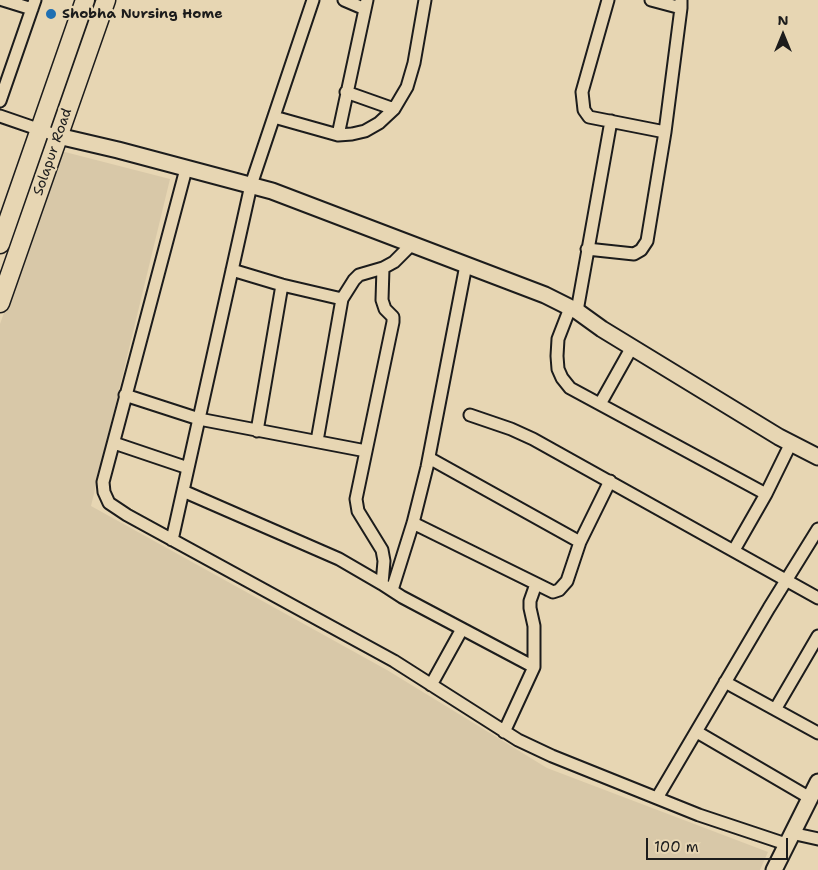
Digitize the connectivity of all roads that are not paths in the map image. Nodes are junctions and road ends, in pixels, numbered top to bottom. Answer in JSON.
{"nodes":[{"id":1,"x":3,"y":0,"type":"edge"},
{"id":2,"x":85,"y":0,"type":"edge"},
{"id":3,"x":106,"y":0,"type":"edge"},
{"id":4,"x":313,"y":0,"type":"edge"},
{"id":5,"x":344,"y":0,"type":"edge"},
{"id":6,"x":425,"y":0,"type":"edge"},
{"id":7,"x":608,"y":0,"type":"edge"},
{"id":8,"x":651,"y":0,"type":"edge"},
{"id":9,"x":366,"y":4,"type":"edge"},
{"id":10,"x":681,"y":4,"type":"edge"},
{"id":11,"x":33,"y":5,"type":"edge"},
{"id":12,"x":346,"y":92,"type":"junction"},
{"id":13,"x":0,"y":101,"type":"edge"},
{"id":14,"x":394,"y":109,"type":"junction"},
{"id":15,"x":0,"y":116,"type":"edge"},
{"id":16,"x":274,"y":117,"type":"junction"},
{"id":17,"x":611,"y":122,"type":"junction"},
{"id":18,"x":40,"y":130,"type":"junction"},
{"id":19,"x":665,"y":132,"type":"junction"},
{"id":20,"x":338,"y":135,"type":"junction"},
{"id":21,"x":58,"y":136,"type":"junction"},
{"id":22,"x":186,"y":169,"type":"junction"},
{"id":23,"x":251,"y":185,"type":"junction"},
{"id":24,"x":0,"y":244,"type":"edge"},
{"id":25,"x":412,"y":244,"type":"junction"},
{"id":26,"x":587,"y":249,"type":"junction"},
{"id":27,"x":466,"y":265,"type":"junction"},
{"id":28,"x":383,"y":268,"type":"junction"},
{"id":29,"x":232,"y":270,"type":"junction"},
{"id":30,"x":282,"y":285,"type":"junction"},
{"id":31,"x":342,"y":299,"type":"junction"},
{"id":32,"x":0,"y":303,"type":"edge"},
{"id":33,"x":574,"y":310,"type":"junction"},
{"id":34,"x":632,"y":347,"type":"junction"},
{"id":35,"x":125,"y":395,"type":"junction"},
{"id":36,"x":600,"y":404,"type":"junction"},
{"id":37,"x":470,"y":415,"type":"dead end"},
{"id":38,"x":199,"y":420,"type":"junction"},
{"id":39,"x":258,"y":431,"type":"junction"},
{"id":40,"x":317,"y":441,"type":"junction"},
{"id":41,"x":791,"y":442,"type":"junction"},
{"id":42,"x":114,"y":444,"type":"junction"},
{"id":43,"x":366,"y":451,"type":"junction"},
{"id":44,"x":818,"y":457,"type":"edge"},
{"id":45,"x":429,"y":458,"type":"junction"},
{"id":46,"x":188,"y":468,"type":"junction"},
{"id":47,"x":610,"y":481,"type":"junction"},
{"id":48,"x":183,"y":491,"type":"junction"},
{"id":49,"x":766,"y":494,"type":"junction"},
{"id":50,"x":413,"y":523,"type":"junction"},
{"id":51,"x":818,"y":529,"type":"edge"},
{"id":52,"x":172,"y":540,"type":"junction"},
{"id":53,"x":580,"y":542,"type":"junction"},
{"id":54,"x":734,"y":550,"type":"junction"},
{"id":55,"x":786,"y":580,"type":"junction"},
{"id":56,"x":536,"y":584,"type":"junction"},
{"id":57,"x":387,"y":587,"type":"junction"},
{"id":58,"x":818,"y":598,"type":"edge"},
{"id":59,"x":462,"y":629,"type":"junction"},
{"id":60,"x":818,"y":636,"type":"edge"},
{"id":61,"x":534,"y":667,"type":"junction"},
{"id":62,"x":725,"y":682,"type":"junction"},
{"id":63,"x":431,"y":684,"type":"junction"},
{"id":64,"x":776,"y":708,"type":"junction"},
{"id":65,"x":504,"y":732,"type":"junction"},
{"id":66,"x":697,"y":732,"type":"junction"},
{"id":67,"x":818,"y":733,"type":"edge"},
{"id":68,"x":818,"y":782,"type":"edge"},
{"id":69,"x":657,"y":798,"type":"junction"},
{"id":70,"x":810,"y":798,"type":"junction"},
{"id":71,"x":789,"y":839,"type":"junction"},
{"id":72,"x":818,"y":839,"type":"edge"},
{"id":73,"x":774,"y":870,"type":"edge"}],
"edges":[{"from":1,"to":11,"type":"street"},
{"from":2,"to":18,"type":"main road","name":"Solapur Road"},
{"from":3,"to":21,"type":"main road","name":"Solapur Road"},
{"from":4,"to":16,"type":"street"},
{"from":5,"to":9,"type":"street"},
{"from":6,"to":14,"type":"street"},
{"from":7,"to":17,"type":"street"},
{"from":8,"to":10,"type":"street"},
{"from":9,"to":12,"type":"street"},
{"from":10,"to":19,"type":"street"},
{"from":11,"to":13,"type":"street"},
{"from":12,"to":14,"type":"street"},
{"from":12,"to":20,"type":"street"},
{"from":14,"to":20,"type":"street"},
{"from":15,"to":18,"type":"street"},
{"from":16,"to":20,"type":"street"},
{"from":16,"to":23,"type":"street"},
{"from":17,"to":19,"type":"street"},
{"from":17,"to":26,"type":"street"},
{"from":18,"to":21,"type":"street"},
{"from":18,"to":24,"type":"main road","name":"Solapur Road"},
{"from":19,"to":26,"type":"street"},
{"from":21,"to":22,"type":"street"},
{"from":21,"to":32,"type":"main road","name":"Solapur Road"},
{"from":22,"to":23,"type":"street"},
{"from":22,"to":35,"type":"street"},
{"from":23,"to":25,"type":"street"},
{"from":23,"to":29,"type":"street"},
{"from":25,"to":27,"type":"street"},
{"from":25,"to":28,"type":"street"},
{"from":26,"to":33,"type":"street"},
{"from":27,"to":33,"type":"street"},
{"from":27,"to":45,"type":"street"},
{"from":28,"to":31,"type":"street"},
{"from":28,"to":43,"type":"street"},
{"from":29,"to":30,"type":"street"},
{"from":29,"to":38,"type":"street"},
{"from":30,"to":31,"type":"street"},
{"from":30,"to":39,"type":"street"},
{"from":31,"to":40,"type":"street"},
{"from":33,"to":34,"type":"street"},
{"from":33,"to":36,"type":"street"},
{"from":34,"to":36,"type":"street"},
{"from":34,"to":41,"type":"street"},
{"from":35,"to":38,"type":"street"},
{"from":35,"to":42,"type":"street"},
{"from":36,"to":49,"type":"street"},
{"from":37,"to":47,"type":"street"},
{"from":38,"to":39,"type":"street"},
{"from":38,"to":46,"type":"street"},
{"from":39,"to":40,"type":"street"},
{"from":40,"to":43,"type":"street"},
{"from":41,"to":44,"type":"street"},
{"from":41,"to":49,"type":"street"},
{"from":42,"to":46,"type":"street"},
{"from":42,"to":52,"type":"street"},
{"from":43,"to":57,"type":"street"},
{"from":45,"to":50,"type":"street"},
{"from":45,"to":53,"type":"street"},
{"from":46,"to":48,"type":"street"},
{"from":47,"to":53,"type":"street"},
{"from":47,"to":54,"type":"street"},
{"from":48,"to":52,"type":"street"},
{"from":48,"to":57,"type":"street"},
{"from":49,"to":54,"type":"street"},
{"from":50,"to":56,"type":"street"},
{"from":50,"to":57,"type":"street"},
{"from":51,"to":55,"type":"street"},
{"from":52,"to":63,"type":"street"},
{"from":53,"to":56,"type":"street"},
{"from":54,"to":55,"type":"street"},
{"from":55,"to":58,"type":"street"},
{"from":55,"to":62,"type":"street"},
{"from":56,"to":61,"type":"street"},
{"from":57,"to":59,"type":"street"},
{"from":59,"to":61,"type":"street"},
{"from":59,"to":63,"type":"street"},
{"from":60,"to":64,"type":"street"},
{"from":61,"to":65,"type":"street"},
{"from":62,"to":64,"type":"street"},
{"from":62,"to":66,"type":"street"},
{"from":63,"to":65,"type":"street"},
{"from":64,"to":67,"type":"street"},
{"from":65,"to":69,"type":"street"},
{"from":66,"to":69,"type":"street"},
{"from":66,"to":70,"type":"street"},
{"from":68,"to":70,"type":"street"},
{"from":69,"to":71,"type":"street"},
{"from":70,"to":71,"type":"street"},
{"from":71,"to":72,"type":"street"},
{"from":71,"to":73,"type":"street"}]}
